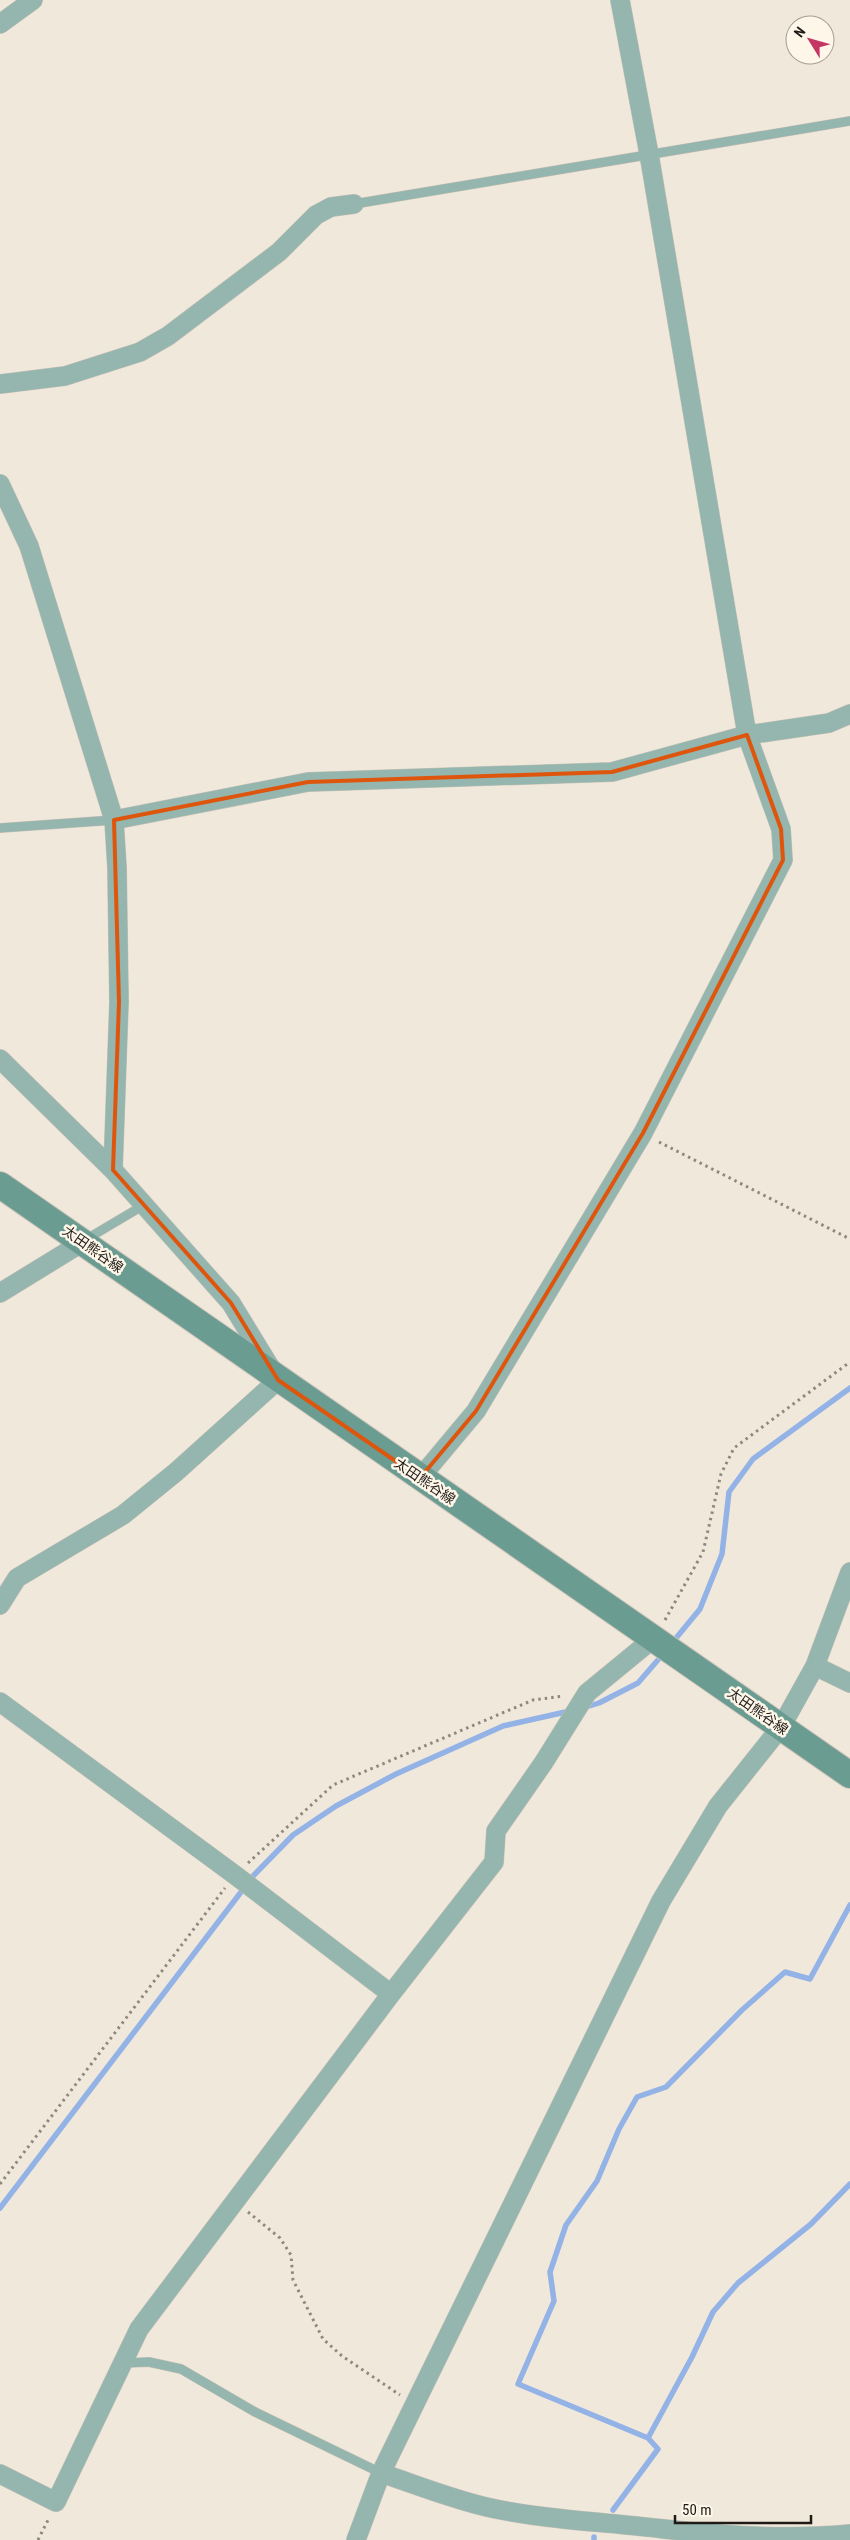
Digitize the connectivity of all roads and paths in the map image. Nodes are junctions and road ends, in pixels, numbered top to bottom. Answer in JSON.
{"nodes":[{"id":1,"x":32,"y":0,"type":"edge"},
{"id":2,"x":620,"y":0,"type":"edge"},
{"id":3,"x":0,"y":24,"type":"edge"},
{"id":4,"x":850,"y":121,"type":"edge"},
{"id":5,"x":649,"y":154,"type":"junction"},
{"id":6,"x":354,"y":204,"type":"joint"},
{"id":7,"x":0,"y":384,"type":"edge"},
{"id":8,"x":0,"y":484,"type":"edge"},
{"id":9,"x":850,"y":714,"type":"edge"},
{"id":10,"x":747,"y":735,"type":"junction"},
{"id":11,"x":114,"y":820,"type":"junction"},
{"id":12,"x":0,"y":828,"type":"edge"},
{"id":13,"x":0,"y":1058,"type":"edge"},
{"id":14,"x":642,"y":1133,"type":"junction"},
{"id":15,"x":113,"y":1170,"type":"junction"},
{"id":16,"x":0,"y":1185,"type":"edge"},
{"id":17,"x":144,"y":1205,"type":"junction"},
{"id":18,"x":850,"y":1239,"type":"edge"},
{"id":19,"x":83,"y":1242,"type":"junction"},
{"id":20,"x":0,"y":1293,"type":"edge"},
{"id":21,"x":850,"y":1362,"type":"edge"},
{"id":22,"x":278,"y":1380,"type":"junction"},
{"id":23,"x":420,"y":1478,"type":"junction"},
{"id":24,"x":850,"y":1572,"type":"edge"},
{"id":25,"x":0,"y":1605,"type":"edge"},
{"id":26,"x":663,"y":1644,"type":"junction"},
{"id":27,"x":815,"y":1666,"type":"junction"},
{"id":28,"x":850,"y":1683,"type":"edge"},
{"id":29,"x":0,"y":1702,"type":"edge"},
{"id":30,"x":781,"y":1727,"type":"junction"},
{"id":31,"x":850,"y":1775,"type":"edge"},
{"id":32,"x":391,"y":1994,"type":"junction"},
{"id":33,"x":235,"y":2201,"type":"junction"},
{"id":34,"x":124,"y":2363,"type":"junction"},
{"id":35,"x":415,"y":2406,"type":"junction"},
{"id":36,"x":0,"y":2474,"type":"edge"},
{"id":37,"x":382,"y":2474,"type":"junction"},
{"id":38,"x":56,"y":2502,"type":"junction"},
{"id":39,"x":850,"y":2534,"type":"edge"},
{"id":40,"x":38,"y":2540,"type":"edge"},
{"id":41,"x":356,"y":2540,"type":"edge"}],
"edges":[{"from":1,"to":3,"type":"street"},
{"from":2,"to":5,"type":"street"},
{"from":4,"to":5,"type":"lane"},
{"from":5,"to":6,"type":"lane"},
{"from":5,"to":10,"type":"street"},
{"from":6,"to":7,"type":"street"},
{"from":8,"to":11,"type":"street"},
{"from":9,"to":10,"type":"street"},
{"from":10,"to":11,"type":"street"},
{"from":10,"to":14,"type":"street"},
{"from":11,"to":12,"type":"lane"},
{"from":11,"to":15,"type":"street"},
{"from":13,"to":15,"type":"street"},
{"from":14,"to":18,"type":"path"},
{"from":14,"to":23,"type":"street"},
{"from":15,"to":17,"type":"street"},
{"from":16,"to":19,"type":"main road","name":"太田熊谷線"},
{"from":17,"to":19,"type":"lane"},
{"from":17,"to":22,"type":"street"},
{"from":19,"to":20,"type":"street"},
{"from":19,"to":22,"type":"main road","name":"太田熊谷線"},
{"from":21,"to":26,"type":"path"},
{"from":22,"to":23,"type":"main road","name":"太田熊谷線"},
{"from":22,"to":25,"type":"street"},
{"from":23,"to":26,"type":"main road","name":"太田熊谷線"},
{"from":24,"to":27,"type":"street"},
{"from":26,"to":30,"type":"main road","name":"太田熊谷線"},
{"from":26,"to":32,"type":"street"},
{"from":27,"to":28,"type":"street"},
{"from":27,"to":30,"type":"street"},
{"from":29,"to":32,"type":"street"},
{"from":30,"to":31,"type":"main road","name":"太田熊谷線"},
{"from":30,"to":35,"type":"street"},
{"from":32,"to":33,"type":"street"},
{"from":33,"to":34,"type":"street"},
{"from":33,"to":35,"type":"path"},
{"from":34,"to":37,"type":"lane"},
{"from":34,"to":38,"type":"street"},
{"from":35,"to":37,"type":"street"},
{"from":36,"to":38,"type":"street"},
{"from":37,"to":39,"type":"street"},
{"from":37,"to":41,"type":"street"},
{"from":38,"to":40,"type":"path"}]}
